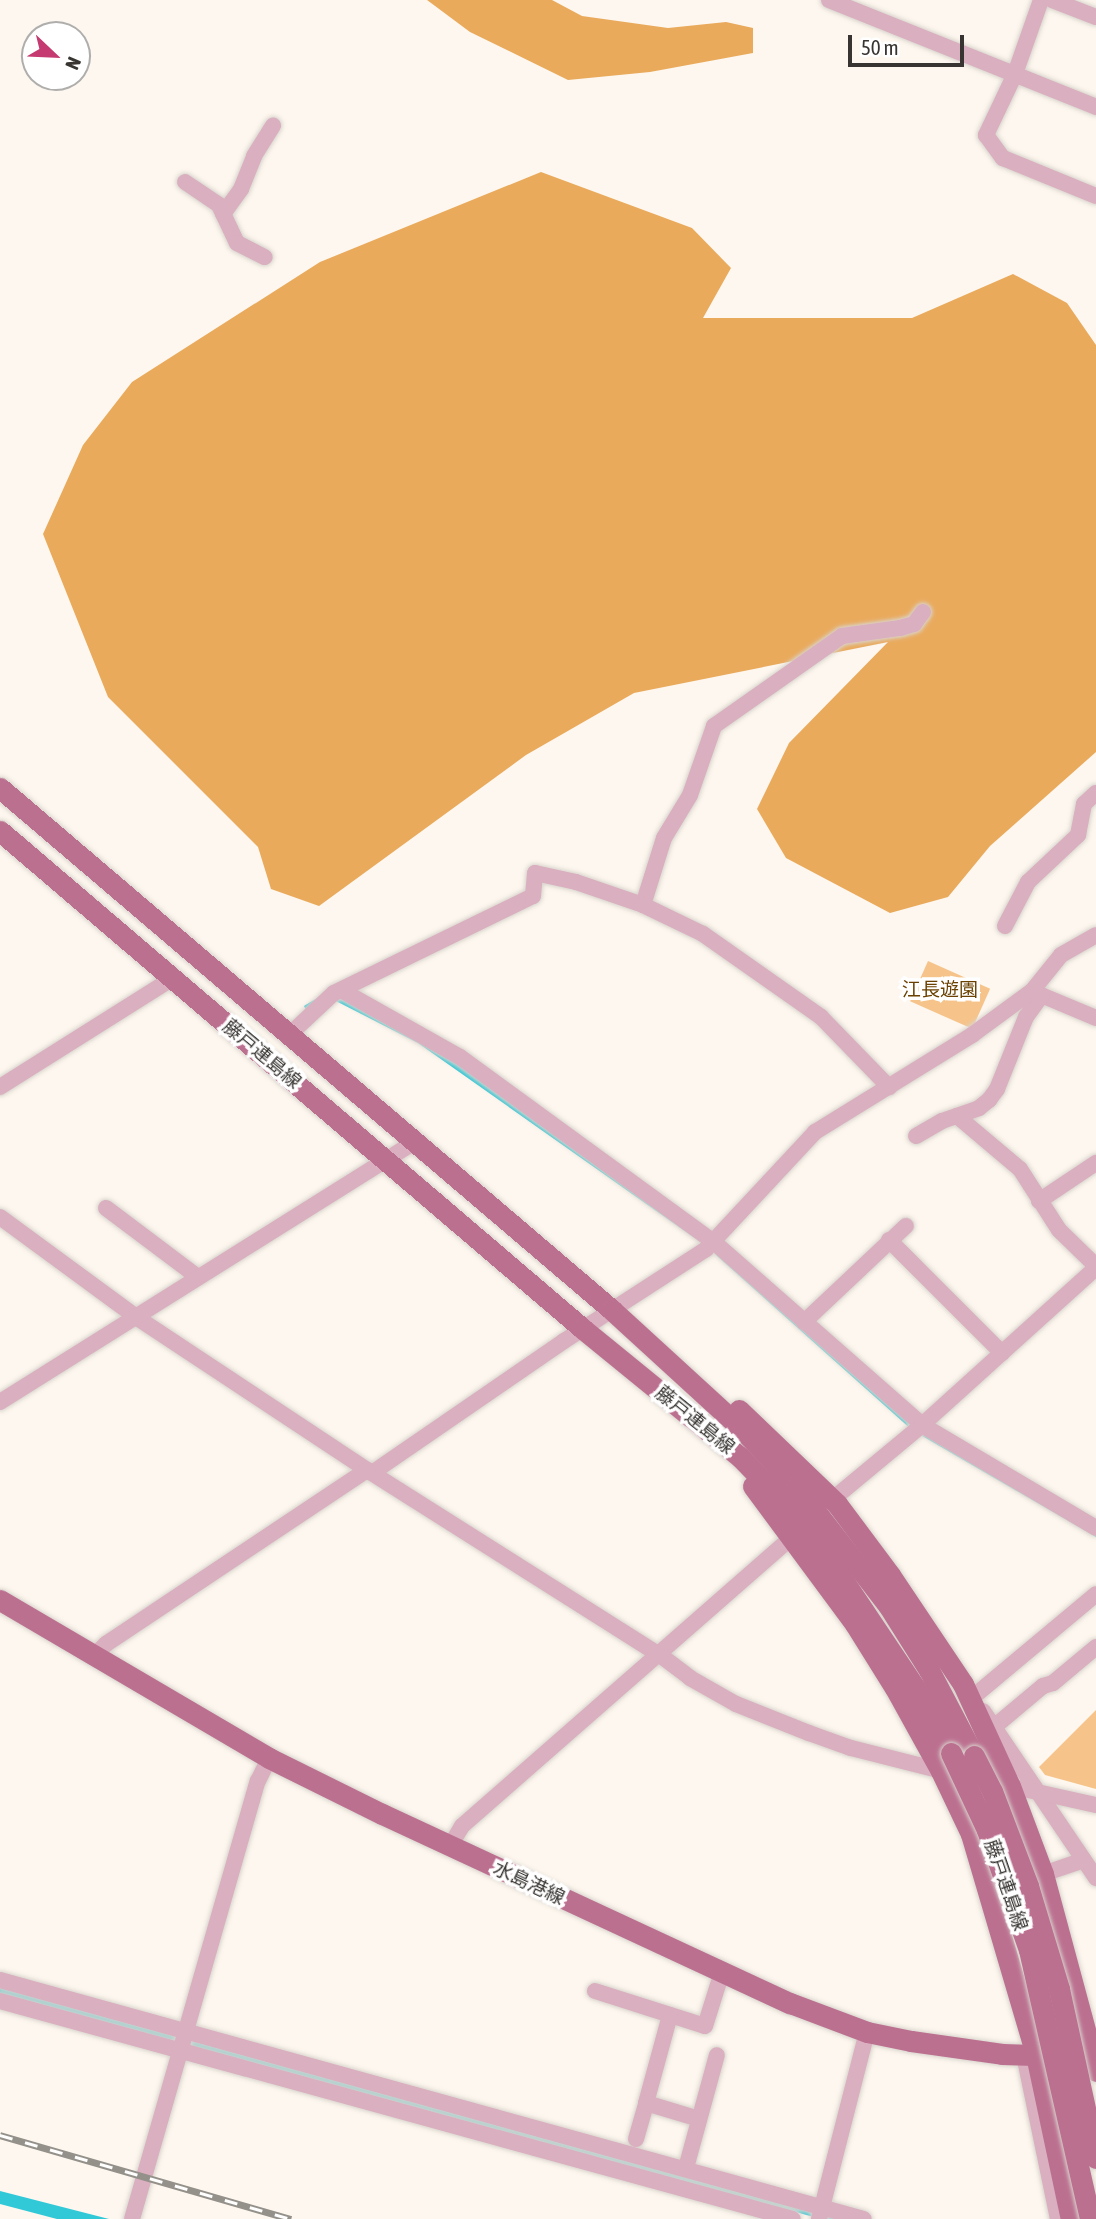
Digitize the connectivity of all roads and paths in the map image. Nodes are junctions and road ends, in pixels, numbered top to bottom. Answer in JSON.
{"nodes":[{"id":1,"x":829,"y":0,"type":"edge"},
{"id":2,"x":1041,"y":0,"type":"edge"},
{"id":3,"x":1052,"y":0,"type":"edge"},
{"id":4,"x":1096,"y":17,"type":"edge"},
{"id":5,"x":1015,"y":74,"type":"junction"},
{"id":6,"x":1096,"y":107,"type":"edge"},
{"id":7,"x":273,"y":126,"type":"dead end"},
{"id":8,"x":185,"y":182,"type":"dead end"},
{"id":9,"x":1096,"y":196,"type":"edge"},
{"id":10,"x":223,"y":214,"type":"junction"},
{"id":11,"x":265,"y":257,"type":"dead end"},
{"id":12,"x":923,"y":612,"type":"dead end"},
{"id":13,"x":0,"y":788,"type":"edge"},
{"id":14,"x":1096,"y":793,"type":"edge"},
{"id":15,"x":0,"y":831,"type":"edge"},
{"id":16,"x":643,"y":905,"type":"junction"},
{"id":17,"x":1005,"y":926,"type":"dead end"},
{"id":18,"x":1096,"y":935,"type":"edge"},
{"id":19,"x":173,"y":978,"type":"junction"},
{"id":20,"x":1037,"y":993,"type":"junction"},
{"id":21,"x":334,"y":994,"type":"junction"},
{"id":22,"x":1093,"y":1012,"type":"edge"},
{"id":23,"x":288,"y":1036,"type":"junction"},
{"id":24,"x":0,"y":1087,"type":"edge"},
{"id":25,"x":889,"y":1087,"type":"junction"},
{"id":26,"x":957,"y":1116,"type":"junction"},
{"id":27,"x":916,"y":1136,"type":"dead end"},
{"id":28,"x":413,"y":1143,"type":"junction"},
{"id":29,"x":386,"y":1160,"type":"junction"},
{"id":30,"x":1096,"y":1163,"type":"edge"},
{"id":31,"x":1039,"y":1200,"type":"junction"},
{"id":32,"x":106,"y":1208,"type":"dead end"},
{"id":33,"x":0,"y":1217,"type":"edge"},
{"id":34,"x":906,"y":1226,"type":"dead end"},
{"id":35,"x":889,"y":1240,"type":"junction"},
{"id":36,"x":711,"y":1245,"type":"junction"},
{"id":37,"x":1096,"y":1267,"type":"edge"},
{"id":38,"x":198,"y":1277,"type":"junction"},
{"id":39,"x":612,"y":1310,"type":"junction"},
{"id":40,"x":139,"y":1315,"type":"junction"},
{"id":41,"x":804,"y":1322,"type":"junction"},
{"id":42,"x":583,"y":1329,"type":"junction"},
{"id":43,"x":1002,"y":1353,"type":"junction"},
{"id":44,"x":681,"y":1373,"type":"junction"},
{"id":45,"x":0,"y":1402,"type":"edge"},
{"id":46,"x":922,"y":1425,"type":"junction"},
{"id":47,"x":710,"y":1431,"type":"junction"},
{"id":48,"x":373,"y":1470,"type":"junction"},
{"id":49,"x":833,"y":1499,"type":"junction"},
{"id":50,"x":1096,"y":1528,"type":"edge"},
{"id":51,"x":792,"y":1538,"type":"junction"},
{"id":52,"x":1096,"y":1594,"type":"edge"},
{"id":53,"x":0,"y":1600,"type":"edge"},
{"id":54,"x":1096,"y":1647,"type":"edge"},
{"id":55,"x":662,"y":1653,"type":"junction"},
{"id":56,"x":93,"y":1657,"type":"junction"},
{"id":57,"x":968,"y":1691,"type":"junction"},
{"id":58,"x":994,"y":1727,"type":"junction"},
{"id":59,"x":269,"y":1758,"type":"junction"},
{"id":60,"x":946,"y":1762,"type":"junction"},
{"id":61,"x":1010,"y":1786,"type":"junction"},
{"id":62,"x":1039,"y":1794,"type":"junction"},
{"id":63,"x":1096,"y":1805,"type":"edge"},
{"id":64,"x":450,"y":1846,"type":"junction"},
{"id":65,"x":1084,"y":1860,"type":"junction"},
{"id":66,"x":1044,"y":1874,"type":"junction"},
{"id":67,"x":1096,"y":1878,"type":"edge"},
{"id":68,"x":722,"y":1972,"type":"junction"},
{"id":69,"x":0,"y":1980,"type":"edge"},
{"id":70,"x":595,"y":1991,"type":"dead end"},
{"id":71,"x":0,"y":2001,"type":"edge"},
{"id":72,"x":670,"y":2015,"type":"junction"},
{"id":73,"x":867,"y":2032,"type":"junction"},
{"id":74,"x":182,"y":2040,"type":"junction"},
{"id":75,"x":717,"y":2055,"type":"dead end"},
{"id":76,"x":1030,"y":2055,"type":"junction"},
{"id":77,"x":1095,"y":2062,"type":"edge"},
{"id":78,"x":646,"y":2103,"type":"junction"},
{"id":79,"x":699,"y":2119,"type":"junction"},
{"id":80,"x":636,"y":2139,"type":"dead end"},
{"id":81,"x":1096,"y":2158,"type":"edge"},
{"id":82,"x":686,"y":2168,"type":"junction"},
{"id":83,"x":820,"y":2213,"type":"edge"},
{"id":84,"x":132,"y":2219,"type":"edge"},
{"id":85,"x":793,"y":2219,"type":"edge"},
{"id":86,"x":864,"y":2219,"type":"edge"},
{"id":87,"x":1058,"y":2219,"type":"edge"},
{"id":88,"x":1071,"y":2219,"type":"edge"},
{"id":89,"x":1090,"y":2219,"type":"edge"}],
"edges":[{"from":1,"to":5,"type":"street"},
{"from":2,"to":5,"type":"street"},
{"from":3,"to":4,"type":"street"},
{"from":5,"to":6,"type":"street"},
{"from":5,"to":9,"type":"street"},
{"from":7,"to":10,"type":"street"},
{"from":8,"to":10,"type":"street"},
{"from":10,"to":11,"type":"street"},
{"from":12,"to":16,"type":"street"},
{"from":13,"to":23,"type":"main road","name":"藤戸連島線"},
{"from":14,"to":17,"type":"street"},
{"from":15,"to":19,"type":"main road","name":"藤戸連島線"},
{"from":16,"to":21,"type":"street"},
{"from":16,"to":25,"type":"street"},
{"from":18,"to":20,"type":"street"},
{"from":19,"to":24,"type":"street"},
{"from":19,"to":29,"type":"main road","name":"藤戸連島線"},
{"from":20,"to":22,"type":"street"},
{"from":20,"to":25,"type":"street"},
{"from":20,"to":26,"type":"street"},
{"from":21,"to":23,"type":"street"},
{"from":21,"to":36,"type":"street"},
{"from":23,"to":28,"type":"main road","name":"藤戸連島線"},
{"from":25,"to":36,"type":"street"},
{"from":26,"to":27,"type":"street"},
{"from":26,"to":31,"type":"street"},
{"from":28,"to":29,"type":"street"},
{"from":28,"to":39,"type":"main road","name":"藤戸連島線"},
{"from":29,"to":38,"type":"street"},
{"from":29,"to":42,"type":"main road","name":"藤戸連島線"},
{"from":30,"to":31,"type":"street"},
{"from":31,"to":37,"type":"street"},
{"from":32,"to":38,"type":"street"},
{"from":33,"to":40,"type":"street"},
{"from":34,"to":35,"type":"street"},
{"from":35,"to":41,"type":"street"},
{"from":35,"to":43,"type":"street"},
{"from":36,"to":39,"type":"street"},
{"from":36,"to":41,"type":"street"},
{"from":37,"to":43,"type":"street"},
{"from":38,"to":40,"type":"street"},
{"from":39,"to":42,"type":"street"},
{"from":39,"to":44,"type":"main road","name":"藤戸連島線"},
{"from":40,"to":45,"type":"street"},
{"from":40,"to":48,"type":"street"},
{"from":41,"to":46,"type":"street"},
{"from":42,"to":47,"type":"main road","name":"藤戸連島線"},
{"from":42,"to":48,"type":"street"},
{"from":43,"to":46,"type":"street"},
{"from":44,"to":49,"type":"main road"},
{"from":44,"to":81,"type":"main road","name":"藤戸連島線","bridge":true},
{"from":46,"to":49,"type":"street"},
{"from":46,"to":50,"type":"street"},
{"from":47,"to":51,"type":"main road"},
{"from":47,"to":60,"type":"main road","name":"藤戸連島線"},
{"from":48,"to":55,"type":"street"},
{"from":48,"to":56,"type":"street"},
{"from":49,"to":57,"type":"main road"},
{"from":51,"to":55,"type":"street"},
{"from":51,"to":60,"type":"main road"},
{"from":52,"to":57,"type":"street"},
{"from":53,"to":56,"type":"main road","name":"水島港線"},
{"from":54,"to":58,"type":"street"},
{"from":55,"to":60,"type":"street"},
{"from":55,"to":64,"type":"street"},
{"from":56,"to":59,"type":"main road","name":"水島港線"},
{"from":57,"to":58,"type":"street"},
{"from":57,"to":61,"type":"main road"},
{"from":58,"to":62,"type":"street"},
{"from":59,"to":64,"type":"main road","name":"水島港線"},
{"from":59,"to":74,"type":"street"},
{"from":60,"to":61,"type":"street"},
{"from":60,"to":76,"type":"main road"},
{"from":60,"to":89,"type":"main road","name":"藤戸連島線","bridge":true},
{"from":61,"to":62,"type":"street"},
{"from":61,"to":66,"type":"main road"},
{"from":62,"to":63,"type":"street"},
{"from":62,"to":65,"type":"street"},
{"from":64,"to":68,"type":"main road","name":"水島港線"},
{"from":65,"to":66,"type":"street"},
{"from":65,"to":67,"type":"street"},
{"from":66,"to":77,"type":"main road"},
{"from":68,"to":72,"type":"street"},
{"from":68,"to":73,"type":"main road","name":"水島港線"},
{"from":69,"to":74,"type":"street"},
{"from":70,"to":72,"type":"street"},
{"from":71,"to":74,"type":"street"},
{"from":72,"to":78,"type":"street"},
{"from":73,"to":76,"type":"main road","name":"水島港線"},
{"from":73,"to":83,"type":"street"},
{"from":74,"to":82,"type":"street"},
{"from":74,"to":84,"type":"street"},
{"from":74,"to":85,"type":"street"},
{"from":75,"to":79,"type":"street"},
{"from":76,"to":77,"type":"main road","name":"水島港線"},
{"from":76,"to":87,"type":"street"},
{"from":76,"to":88,"type":"main road"},
{"from":78,"to":79,"type":"street"},
{"from":78,"to":80,"type":"street"},
{"from":79,"to":82,"type":"street"},
{"from":82,"to":83,"type":"street"},
{"from":83,"to":86,"type":"street"}]}
